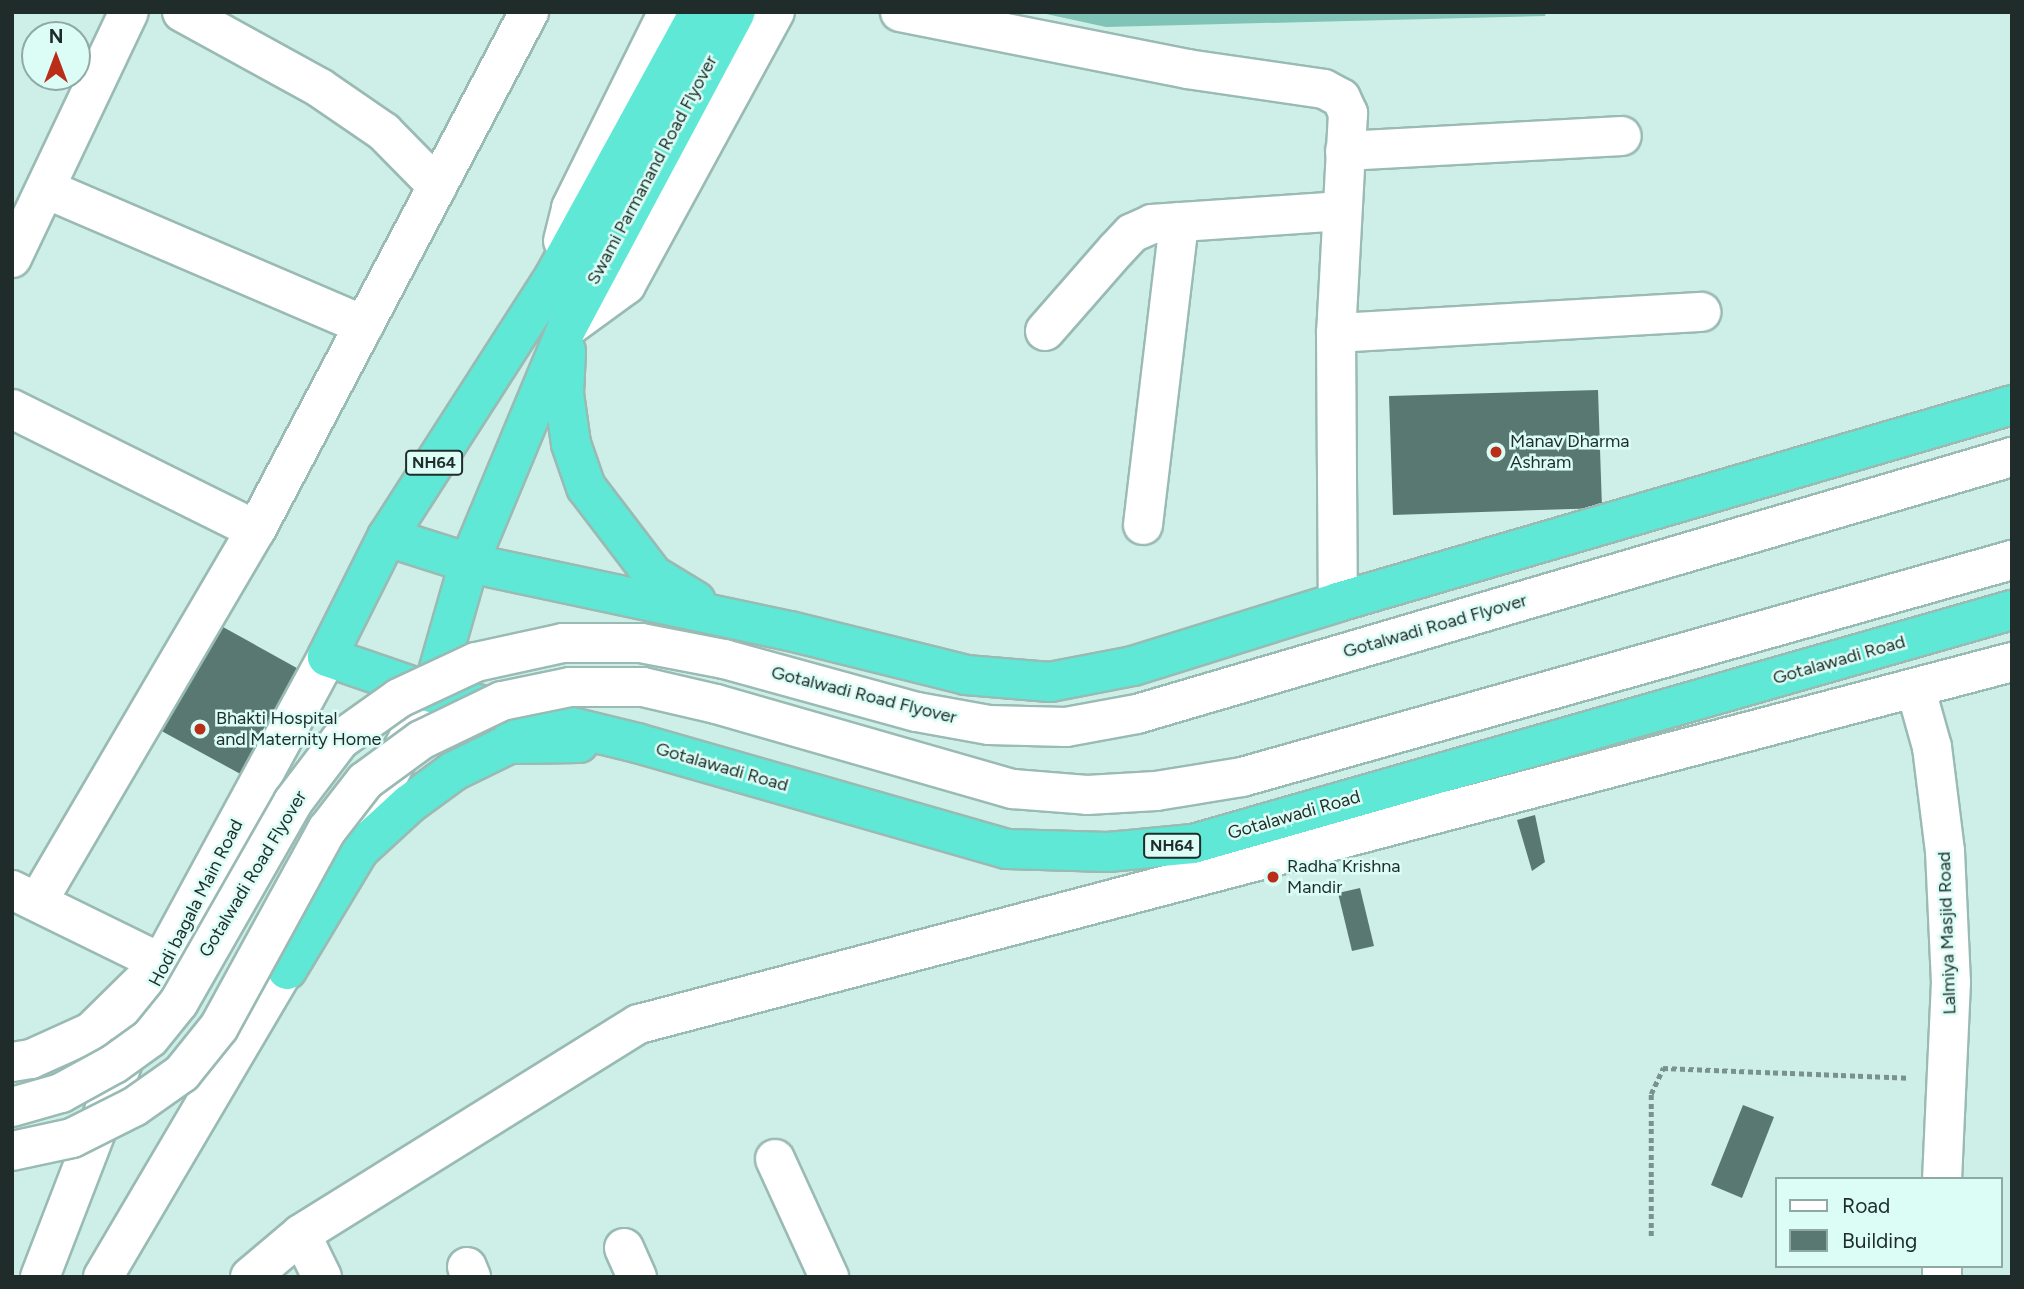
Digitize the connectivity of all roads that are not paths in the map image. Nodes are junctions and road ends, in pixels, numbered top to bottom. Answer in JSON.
{"nodes":[{"id":1,"x":129,"y":12,"type":"edge"},
{"id":2,"x":183,"y":12,"type":"edge"},
{"id":3,"x":528,"y":12,"type":"edge"},
{"id":4,"x":668,"y":12,"type":"edge"},
{"id":5,"x":699,"y":12,"type":"edge"},
{"id":6,"x":736,"y":12,"type":"edge"},
{"id":7,"x":775,"y":12,"type":"edge"},
{"id":8,"x":900,"y":12,"type":"edge"},
{"id":9,"x":1622,"y":135,"type":"dead end"},
{"id":10,"x":1345,"y":151,"type":"junction"},
{"id":11,"x":437,"y":186,"type":"junction"},
{"id":12,"x":46,"y":189,"type":"junction"},
{"id":13,"x":1342,"y":211,"type":"junction"},
{"id":14,"x":1179,"y":222,"type":"junction"},
{"id":15,"x":12,"y":258,"type":"edge"},
{"id":16,"x":554,"y":277,"type":"junction"},
{"id":17,"x":1701,"y":312,"type":"dead end"},
{"id":18,"x":364,"y":325,"type":"junction"},
{"id":19,"x":567,"y":327,"type":"junction"},
{"id":20,"x":1045,"y":331,"type":"dead end"},
{"id":21,"x":1336,"y":332,"type":"junction"},
{"id":22,"x":2012,"y":405,"type":"edge"},
{"id":23,"x":12,"y":409,"type":"edge"},
{"id":24,"x":2012,"y":457,"type":"edge"},
{"id":25,"x":1143,"y":524,"type":"dead end"},
{"id":26,"x":256,"y":530,"type":"junction"},
{"id":27,"x":387,"y":537,"type":"junction"},
{"id":28,"x":2012,"y":560,"type":"edge"},
{"id":29,"x":469,"y":563,"type":"junction"},
{"id":30,"x":1338,"y":602,"type":"junction"},
{"id":31,"x":2012,"y":610,"type":"edge"},
{"id":32,"x":790,"y":631,"type":"junction"},
{"id":33,"x":327,"y":657,"type":"junction"},
{"id":34,"x":2012,"y":662,"type":"edge"},
{"id":35,"x":1916,"y":690,"type":"junction"},
{"id":36,"x":432,"y":692,"type":"junction"},
{"id":37,"x":637,"y":743,"type":"junction"},
{"id":38,"x":25,"y":895,"type":"edge"},
{"id":39,"x":161,"y":963,"type":"junction"},
{"id":40,"x":287,"y":970,"type":"junction"},
{"id":41,"x":12,"y":1062,"type":"edge"},
{"id":42,"x":12,"y":1107,"type":"edge"},
{"id":43,"x":12,"y":1150,"type":"edge"},
{"id":44,"x":775,"y":1159,"type":"dead end"},
{"id":45,"x":1942,"y":1177,"type":"edge"},
{"id":46,"x":301,"y":1234,"type":"junction"},
{"id":47,"x":40,"y":1277,"type":"edge"},
{"id":48,"x":103,"y":1277,"type":"edge"},
{"id":49,"x":250,"y":1277,"type":"edge"},
{"id":50,"x":322,"y":1277,"type":"edge"},
{"id":51,"x":829,"y":1277,"type":"edge"}],
"edges":[{"from":1,"to":12,"type":"street"},
{"from":2,"to":11,"type":"street"},
{"from":3,"to":11,"type":"street"},
{"from":4,"to":16,"type":"street"},
{"from":5,"to":16,"type":"highway","name":"Swami Parmanand Road Flyover","number":"NH64"},
{"from":6,"to":19,"type":"highway","name":"Swami Parmanand Road Flyover"},
{"from":7,"to":19,"type":"street"},
{"from":8,"to":10,"type":"street"},
{"from":9,"to":10,"type":"street"},
{"from":10,"to":13,"type":"street"},
{"from":11,"to":18,"type":"street"},
{"from":12,"to":15,"type":"street"},
{"from":12,"to":18,"type":"street"},
{"from":13,"to":14,"type":"street"},
{"from":13,"to":21,"type":"street"},
{"from":14,"to":20,"type":"street"},
{"from":14,"to":25,"type":"street"},
{"from":16,"to":27,"type":"highway","number":"NH64"},
{"from":17,"to":21,"type":"street"},
{"from":18,"to":26,"type":"street"},
{"from":19,"to":29,"type":"highway","name":"Swami Parmanand Road Flyover"},
{"from":19,"to":32,"type":"highway"},
{"from":21,"to":30,"type":"street"},
{"from":22,"to":30,"type":"highway"},
{"from":23,"to":26,"type":"street"},
{"from":24,"to":42,"type":"street","name":"Gotalwadi Road Flyover","bridge":true},
{"from":26,"to":38,"type":"street"},
{"from":27,"to":29,"type":"highway"},
{"from":27,"to":33,"type":"highway","number":"NH64"},
{"from":28,"to":43,"type":"street","bridge":true},
{"from":29,"to":32,"type":"highway"},
{"from":29,"to":36,"type":"highway","name":"Swami Parmanand Road Flyover"},
{"from":30,"to":32,"type":"highway"},
{"from":31,"to":37,"type":"highway","name":"Gotalawadi Road","number":"NH64"},
{"from":33,"to":36,"type":"highway","name":"Gotalawadi Road","number":"NH64"},
{"from":33,"to":39,"type":"street","name":"Hodi bagala Main Road"},
{"from":34,"to":35,"type":"street"},
{"from":35,"to":45,"type":"street","name":"Lalmiya Masjid Road"},
{"from":35,"to":46,"type":"street"},
{"from":36,"to":37,"type":"highway","name":"Gotalawadi Road","number":"NH64"},
{"from":36,"to":40,"type":"street"},
{"from":37,"to":40,"type":"highway"},
{"from":38,"to":39,"type":"street"},
{"from":39,"to":41,"type":"street"},
{"from":39,"to":47,"type":"street","name":"Hodi bagala Main Road"},
{"from":40,"to":48,"type":"street"},
{"from":44,"to":51,"type":"street"},
{"from":46,"to":49,"type":"street"},
{"from":46,"to":50,"type":"street"}]}
